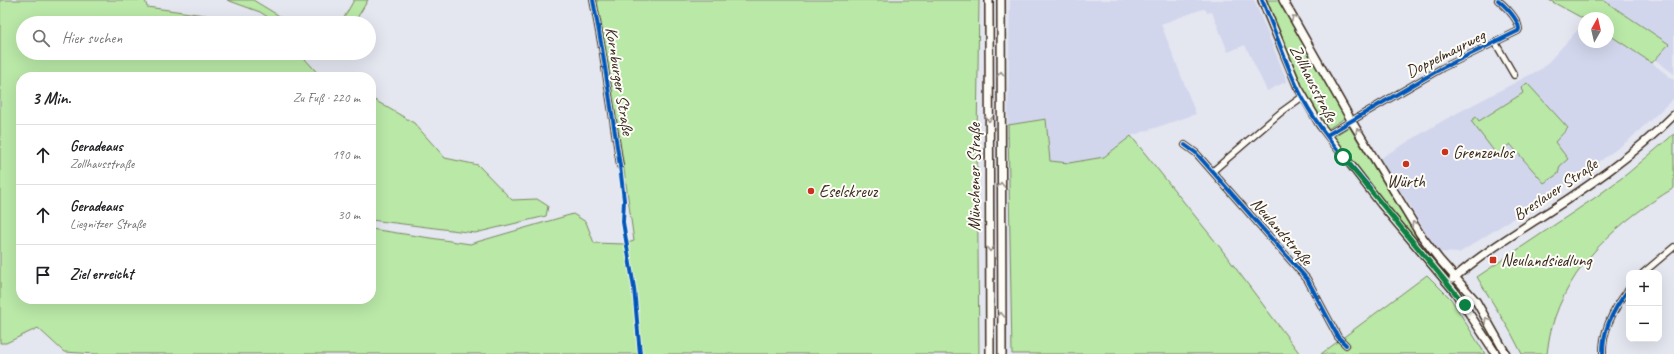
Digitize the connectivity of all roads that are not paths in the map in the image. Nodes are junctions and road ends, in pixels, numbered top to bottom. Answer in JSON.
{"nodes":[{"id":1,"x":593,"y":0,"type":"edge"},
{"id":2,"x":989,"y":0,"type":"edge"},
{"id":3,"x":1001,"y":0,"type":"edge"},
{"id":4,"x":1262,"y":0,"type":"edge"},
{"id":5,"x":1283,"y":0,"type":"edge"},
{"id":6,"x":1498,"y":0,"type":"edge"},
{"id":7,"x":1495,"y":42,"type":"junction"},
{"id":8,"x":1514,"y":76,"type":"dead end"},
{"id":9,"x":1302,"y":97,"type":"junction"},
{"id":10,"x":1674,"y":115,"type":"edge"},
{"id":11,"x":1351,"y":120,"type":"junction"},
{"id":12,"x":1326,"y":135,"type":"junction"},
{"id":13,"x":1185,"y":145,"type":"dead end"},
{"id":14,"x":620,"y":166,"type":"dead end"},
{"id":15,"x":1213,"y":171,"type":"junction"},
{"id":16,"x":1424,"y":239,"type":"junction"},
{"id":17,"x":1417,"y":245,"type":"junction"},
{"id":18,"x":1674,"y":247,"type":"edge"},
{"id":19,"x":1647,"y":270,"type":"edge"},
{"id":20,"x":1456,"y":277,"type":"junction"},
{"id":21,"x":1448,"y":283,"type":"junction"},
{"id":22,"x":1626,"y":294,"type":"edge"},
{"id":23,"x":1346,"y":345,"type":"dead end"},
{"id":24,"x":990,"y":354,"type":"edge"},
{"id":25,"x":1002,"y":354,"type":"edge"},
{"id":26,"x":1496,"y":354,"type":"edge"},
{"id":27,"x":1506,"y":354,"type":"edge"},
{"id":28,"x":1603,"y":354,"type":"edge"}],
"edges":[{"from":1,"to":14,"type":"street","name":"Kornburger Straße"},
{"from":2,"to":24,"type":"main road","name":"Münchener Straße","one_way":true},
{"from":25,"to":3,"type":"main road","name":"Münchener Straße","one_way":true},
{"from":4,"to":9,"type":"main road","name":"Zollhausstraße"},
{"from":11,"to":5,"type":"main road","name":"Zollhausstraße","one_way":true},
{"from":6,"to":7,"type":"street","name":"Doppelmayrweg"},
{"from":7,"to":8,"type":"street","name":"Doppelmayrweg"},
{"from":7,"to":11,"type":"street","name":"Doppelmayrweg"},
{"from":9,"to":12,"type":"main road","name":"Zollhausstraße"},
{"from":9,"to":15,"type":"street"},
{"from":10,"to":20,"type":"main road","name":"Breslauer Straße"},
{"from":11,"to":12,"type":"street","name":"Doppelmayrweg"},
{"from":16,"to":11,"type":"main road","name":"Zollhausstraße","one_way":true},
{"from":12,"to":17,"type":"main road","name":"Zollhausstraße"},
{"from":13,"to":15,"type":"street","name":"Neulandstraße"},
{"from":15,"to":23,"type":"street","name":"Neulandstraße"},
{"from":16,"to":17,"type":"main road"},
{"from":16,"to":20,"type":"main road","name":"Zollhausstraße"},
{"from":17,"to":21,"type":"main road","name":"Zollhausstraße"},
{"from":18,"to":19,"type":"street"},
{"from":20,"to":21,"type":"main road","name":"Breslauer Straße"},
{"from":27,"to":20,"type":"main road","name":"Zollhausstraße","one_way":true},
{"from":21,"to":26,"type":"main road","name":"Zollhausstraße"},
{"from":22,"to":28,"type":"street"}]}
